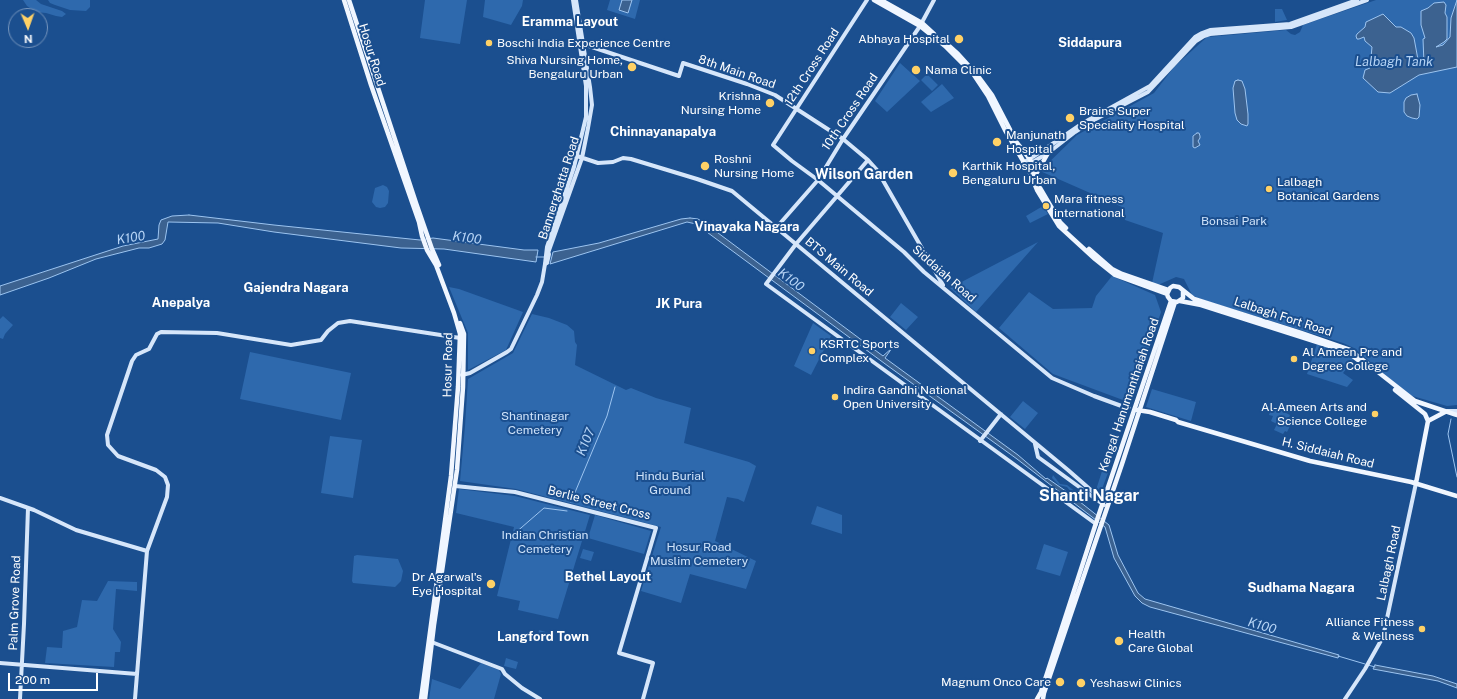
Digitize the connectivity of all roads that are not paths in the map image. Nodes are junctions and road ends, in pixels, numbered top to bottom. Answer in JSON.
{"nodes":[{"id":1,"x":344,"y":0,"type":"edge"},
{"id":2,"x":349,"y":0,"type":"edge"},
{"id":3,"x":575,"y":0,"type":"edge"},
{"id":4,"x":867,"y":0,"type":"edge"},
{"id":5,"x":874,"y":0,"type":"edge"},
{"id":6,"x":881,"y":0,"type":"edge"},
{"id":7,"x":934,"y":0,"type":"edge"},
{"id":8,"x":1357,"y":0,"type":"edge"},
{"id":9,"x":1367,"y":0,"type":"edge"},
{"id":10,"x":921,"y":25,"type":"junction"},
{"id":11,"x":581,"y":43,"type":"junction"},
{"id":12,"x":796,"y":109,"type":"junction"},
{"id":13,"x":843,"y":139,"type":"junction"},
{"id":14,"x":1017,"y":143,"type":"junction"},
{"id":15,"x":774,"y":145,"type":"joint"},
{"id":16,"x":1047,"y":151,"type":"junction"},
{"id":17,"x":580,"y":157,"type":"junction"},
{"id":18,"x":868,"y":160,"type":"junction"},
{"id":19,"x":1030,"y":161,"type":"junction"},
{"id":20,"x":1024,"y":164,"type":"junction"},
{"id":21,"x":1035,"y":177,"type":"junction"},
{"id":22,"x":818,"y":180,"type":"junction"},
{"id":23,"x":837,"y":197,"type":"junction"},
{"id":24,"x":776,"y":228,"type":"junction"},
{"id":25,"x":796,"y":244,"type":"junction"},
{"id":26,"x":946,"y":289,"type":"junction"},
{"id":27,"x":1183,"y":291,"type":"junction"},
{"id":28,"x":1168,"y":292,"type":"junction"},
{"id":29,"x":1176,"y":302,"type":"junction"},
{"id":30,"x":460,"y":338,"type":"junction"},
{"id":31,"x":461,"y":375,"type":"junction"},
{"id":32,"x":1138,"y":410,"type":"junction"},
{"id":33,"x":1457,"y":411,"type":"edge"},
{"id":34,"x":1445,"y":412,"type":"junction"},
{"id":35,"x":1001,"y":414,"type":"junction"},
{"id":36,"x":1457,"y":415,"type":"edge"},
{"id":37,"x":1428,"y":421,"type":"junction"},
{"id":38,"x":982,"y":439,"type":"junction"},
{"id":39,"x":1035,"y":443,"type":"junction"},
{"id":40,"x":1416,"y":483,"type":"junction"},
{"id":41,"x":455,"y":486,"type":"junction"},
{"id":42,"x":1457,"y":496,"type":"edge"},
{"id":43,"x":0,"y":498,"type":"edge"},
{"id":44,"x":1107,"y":500,"type":"junction"},
{"id":45,"x":1105,"y":506,"type":"junction"},
{"id":46,"x":28,"y":508,"type":"junction"},
{"id":47,"x":1097,"y":520,"type":"junction"},
{"id":48,"x":148,"y":551,"type":"junction"},
{"id":49,"x":430,"y":641,"type":"junction"},
{"id":50,"x":0,"y":663,"type":"edge"},
{"id":51,"x":22,"y":665,"type":"junction"},
{"id":52,"x":137,"y":674,"type":"junction"},
{"id":53,"x":1041,"y":697,"type":"edge"},
{"id":54,"x":20,"y":699,"type":"edge"},
{"id":55,"x":135,"y":699,"type":"edge"},
{"id":56,"x":421,"y":699,"type":"edge"},
{"id":57,"x":425,"y":699,"type":"edge"},
{"id":58,"x":540,"y":699,"type":"edge"},
{"id":59,"x":642,"y":699,"type":"edge"},
{"id":60,"x":1345,"y":699,"type":"edge"}],
"edges":[{"from":1,"to":30,"type":"main road","name":"Hosur Road"},
{"from":2,"to":31,"type":"main road","name":"Hosur Road"},
{"from":3,"to":11,"type":"street","name":"Bannerghatta Road"},
{"from":4,"to":12,"type":"street","name":"12th Cross Road"},
{"from":5,"to":10,"type":"main road"},
{"from":6,"to":10,"type":"main road"},
{"from":7,"to":10,"type":"street","name":"10th Cross Road"},
{"from":8,"to":16,"type":"street"},
{"from":9,"to":16,"type":"street"},
{"from":10,"to":13,"type":"street","name":"10th Cross Road"},
{"from":10,"to":14,"type":"main road"},
{"from":10,"to":20,"type":"main road"},
{"from":11,"to":12,"type":"street","name":"8th Main Road"},
{"from":11,"to":17,"type":"street","name":"Bannerghatta Road"},
{"from":11,"to":17,"type":"street","name":"Bannerghatta Road"},
{"from":12,"to":13,"type":"street","name":"8th Main Road"},
{"from":12,"to":15,"type":"street","name":"12th Cross Road"},
{"from":13,"to":18,"type":"street","name":"8th Main Road"},
{"from":13,"to":22,"type":"street","name":"10th Cross Road"},
{"from":14,"to":16,"type":"main road"},
{"from":14,"to":19,"type":"main road"},
{"from":15,"to":22,"type":"street","name":"Siddaiah Road"},
{"from":16,"to":19,"type":"street"},
{"from":16,"to":21,"type":"main road"},
{"from":17,"to":24,"type":"street","name":"BTS Main Road"},
{"from":17,"to":31,"type":"street","name":"Bannerghatta Road","bridge":true},
{"from":18,"to":23,"type":"street"},
{"from":18,"to":26,"type":"street","name":"8th Main Road"},
{"from":19,"to":20,"type":"street"},
{"from":19,"to":21,"type":"main road"},
{"from":20,"to":28,"type":"main road"},
{"from":21,"to":28,"type":"main road"},
{"from":22,"to":23,"type":"street","name":"Siddaiah Road"},
{"from":22,"to":24,"type":"street","name":"10th Cross Road"},
{"from":23,"to":25,"type":"street"},
{"from":23,"to":26,"type":"street","name":"Siddaiah Road"},
{"from":24,"to":25,"type":"street","name":"BTS Main Road"},
{"from":25,"to":35,"type":"street","name":"BTS Main Road"},
{"from":25,"to":38,"type":"street"},
{"from":26,"to":32,"type":"street","name":"Siddaiah Road"},
{"from":27,"to":28,"type":"main road"},
{"from":27,"to":29,"type":"main road"},
{"from":27,"to":34,"type":"main road","name":"Lalbagh Fort Road"},
{"from":28,"to":29,"type":"main road"},
{"from":29,"to":32,"type":"main road","name":"Kengal Hanumanthaiah Road"},
{"from":29,"to":37,"type":"main road","name":"Lalbagh Fort Road"},
{"from":30,"to":31,"type":"main road","name":"Hosur Road"},
{"from":30,"to":48,"type":"street"},
{"from":31,"to":41,"type":"main road","name":"Hosur Road"},
{"from":31,"to":49,"type":"main road","name":"Hosur Road"},
{"from":32,"to":40,"type":"main road","name":"H. Siddaiah Road"},
{"from":32,"to":44,"type":"main road","name":"Kengal Hanumanthaiah Road"},
{"from":33,"to":34,"type":"street"},
{"from":34,"to":36,"type":"main road","name":"Lalbagh Fort Road"},
{"from":34,"to":37,"type":"main road"},
{"from":35,"to":38,"type":"street"},
{"from":35,"to":39,"type":"street","name":"BTS Main Road"},
{"from":37,"to":40,"type":"main road","name":"Lalbagh Road"},
{"from":38,"to":47,"type":"street"},
{"from":39,"to":44,"type":"street","name":"BTS Main Road"},
{"from":39,"to":45,"type":"street","name":"BTS Main Road"},
{"from":40,"to":42,"type":"main road","name":"H. Siddaiah Road"},
{"from":40,"to":60,"type":"street","name":"Lalbagh Road"},
{"from":41,"to":49,"type":"main road","name":"Hosur Road"},
{"from":41,"to":59,"type":"street","name":"Berlie Street Cross"},
{"from":43,"to":46,"type":"street"},
{"from":44,"to":45,"type":"main road","name":"Kengal Hanumanthaiah Road"},
{"from":45,"to":47,"type":"main road","name":"Kengal Hanumanthaiah Road"},
{"from":45,"to":53,"type":"main road","name":"Kengal Hanumanthaiah Road"},
{"from":46,"to":48,"type":"street"},
{"from":46,"to":51,"type":"street","name":"Palm Grove Road"},
{"from":47,"to":53,"type":"main road","name":"Kengal Hanumanthaiah Road"},
{"from":48,"to":52,"type":"street"},
{"from":49,"to":56,"type":"main road","name":"Hosur Road"},
{"from":49,"to":57,"type":"main road","name":"Hosur Road"},
{"from":49,"to":58,"type":"street"},
{"from":50,"to":51,"type":"street"},
{"from":51,"to":52,"type":"street"},
{"from":51,"to":54,"type":"street","name":"Palm Grove Road"},
{"from":52,"to":55,"type":"street"}]}
